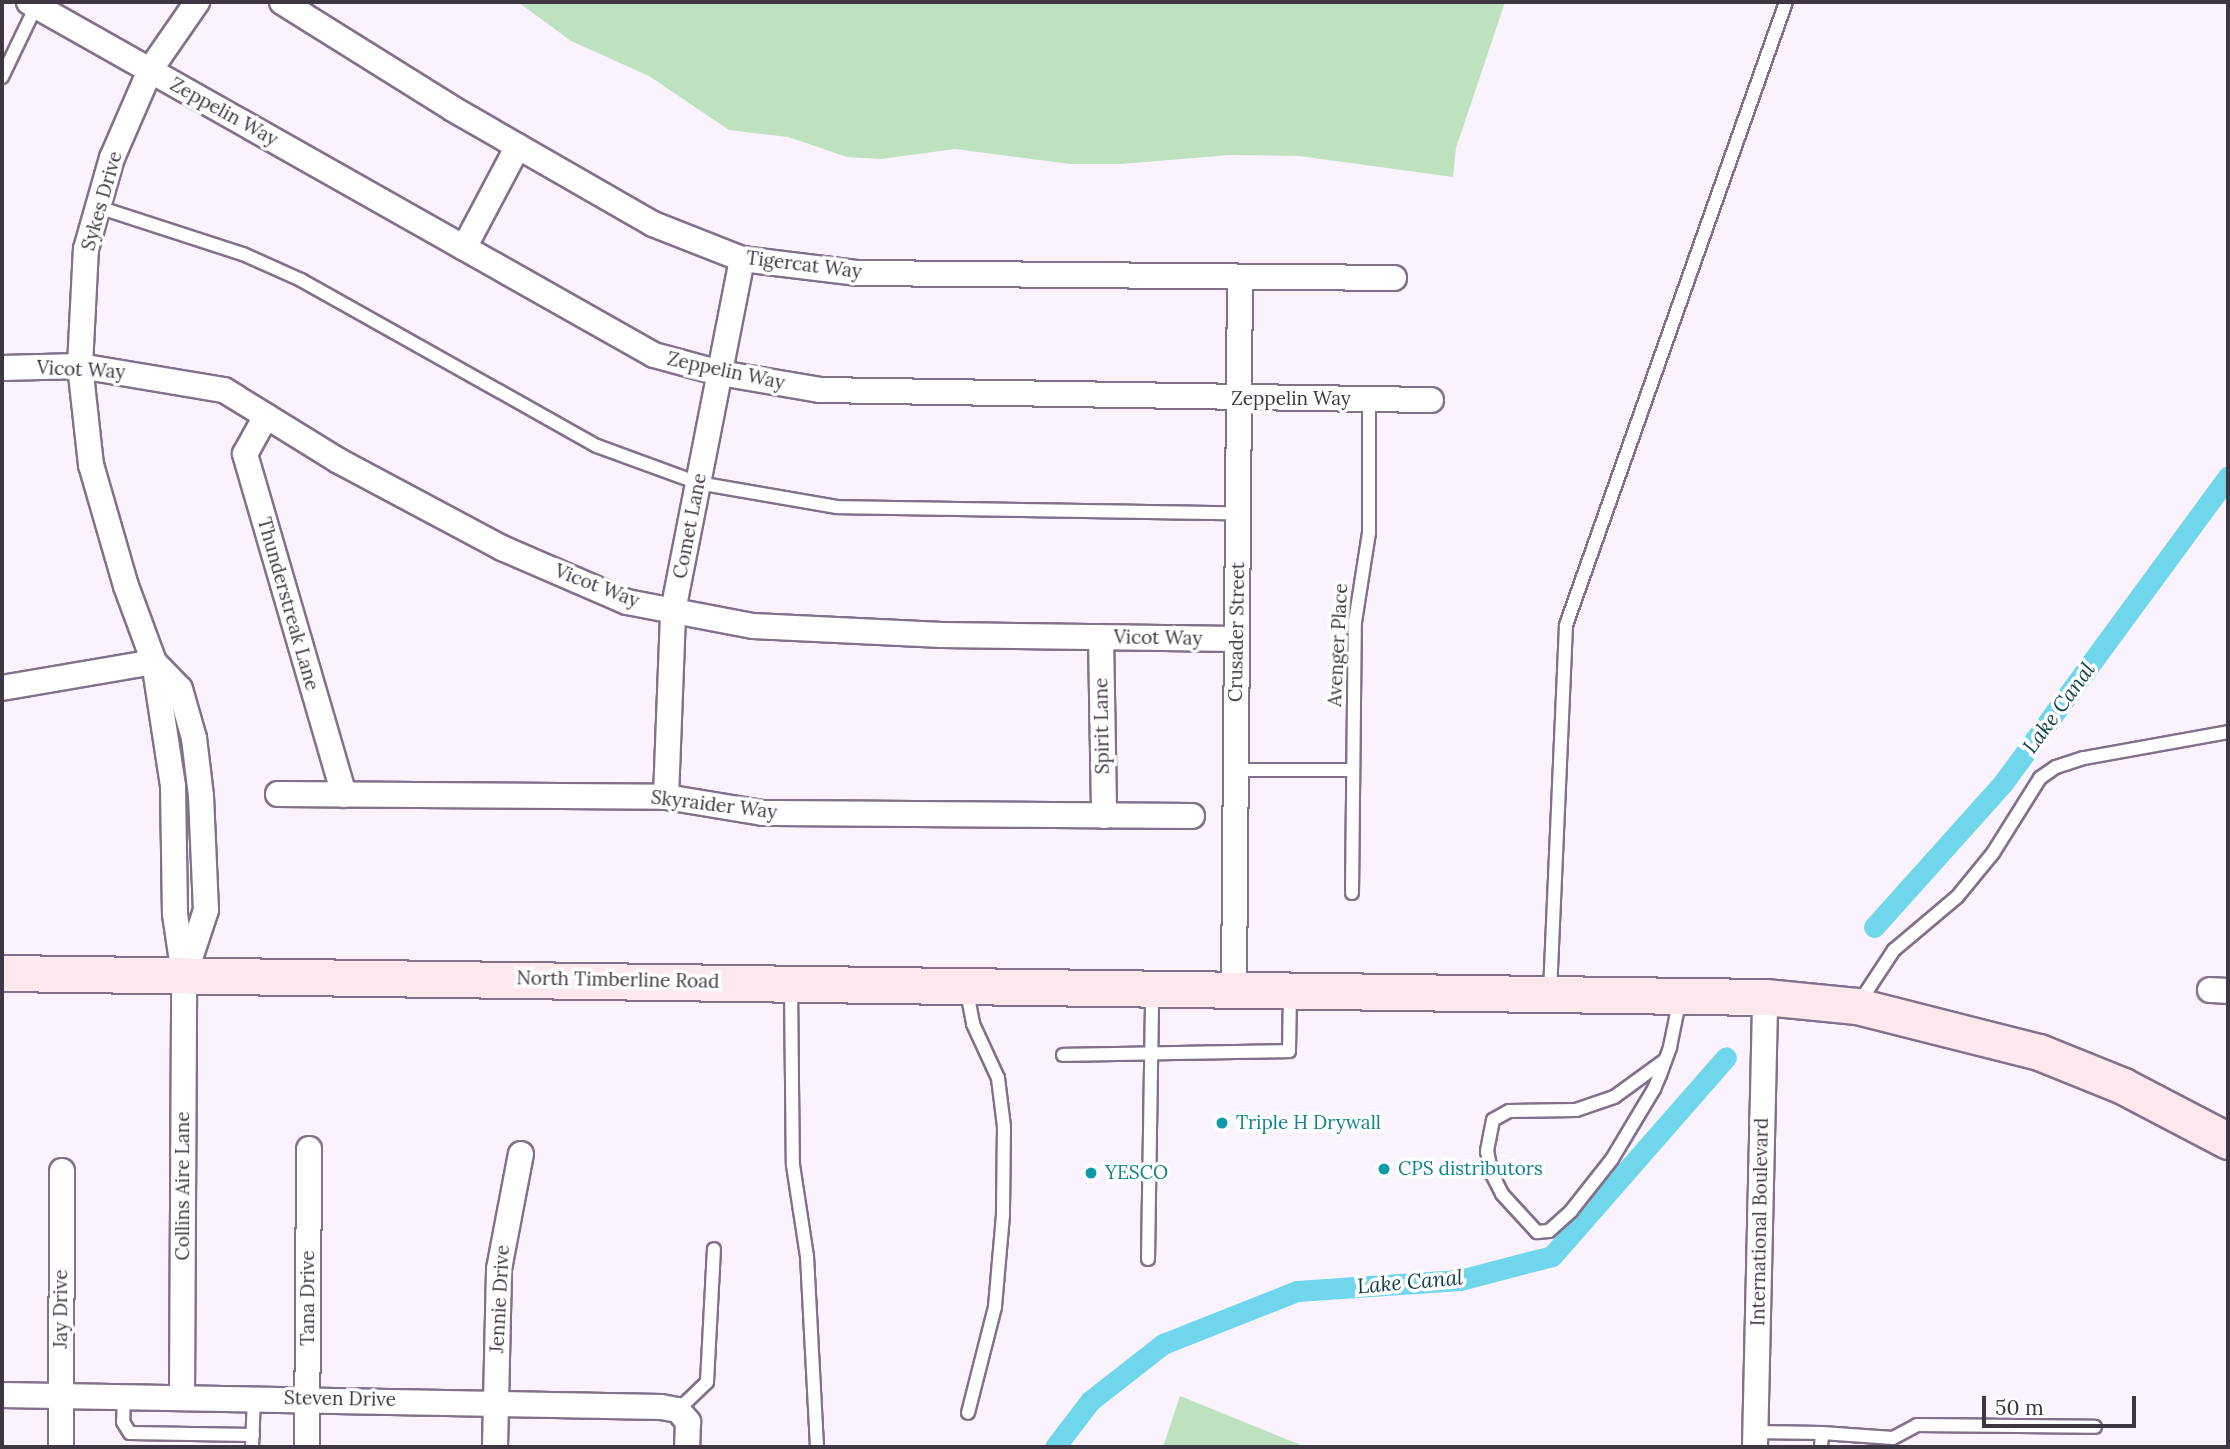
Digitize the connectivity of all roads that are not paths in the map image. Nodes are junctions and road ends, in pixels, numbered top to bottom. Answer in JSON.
{"nodes":[{"id":1,"x":197,"y":2,"type":"edge"},
{"id":2,"x":282,"y":2,"type":"edge"},
{"id":3,"x":1786,"y":2,"type":"edge"},
{"id":4,"x":34,"y":3,"type":"edge"},
{"id":5,"x":150,"y":70,"type":"junction"},
{"id":6,"x":2,"y":77,"type":"edge"},
{"id":7,"x":518,"y":146,"type":"junction"},
{"id":8,"x":98,"y":207,"type":"junction"},
{"id":9,"x":464,"y":248,"type":"junction"},
{"id":10,"x":742,"y":259,"type":"junction"},
{"id":11,"x":1240,"y":277,"type":"junction"},
{"id":12,"x":1394,"y":278,"type":"dead end"},
{"id":13,"x":79,"y":366,"type":"junction"},
{"id":14,"x":2,"y":368,"type":"edge"},
{"id":15,"x":720,"y":373,"type":"junction"},
{"id":16,"x":1239,"y":399,"type":"junction"},
{"id":17,"x":1369,"y":400,"type":"junction"},
{"id":18,"x":1432,"y":400,"type":"dead end"},
{"id":19,"x":266,"y":416,"type":"junction"},
{"id":20,"x":698,"y":483,"type":"junction"},
{"id":21,"x":1238,"y":513,"type":"junction"},
{"id":22,"x":673,"y":611,"type":"junction"},
{"id":23,"x":1101,"y":637,"type":"junction"},
{"id":24,"x":1237,"y":639,"type":"junction"},
{"id":25,"x":154,"y":662,"type":"junction"},
{"id":26,"x":2,"y":688,"type":"edge"},
{"id":27,"x":2228,"y":732,"type":"edge"},
{"id":28,"x":1236,"y":770,"type":"junction"},
{"id":29,"x":1353,"y":770,"type":"junction"},
{"id":30,"x":278,"y":794,"type":"dead end"},
{"id":31,"x":344,"y":795,"type":"junction"},
{"id":32,"x":666,"y":797,"type":"junction"},
{"id":33,"x":1104,"y":816,"type":"junction"},
{"id":34,"x":1192,"y":816,"type":"dead end"},
{"id":35,"x":1352,"y":892,"type":"dead end"},
{"id":36,"x":2,"y":973,"type":"edge"},
{"id":37,"x":184,"y":975,"type":"junction"},
{"id":38,"x":791,"y":982,"type":"junction"},
{"id":39,"x":966,"y":984,"type":"junction"},
{"id":40,"x":1153,"y":987,"type":"junction"},
{"id":41,"x":1234,"y":988,"type":"junction"},
{"id":42,"x":1290,"y":989,"type":"junction"},
{"id":43,"x":1550,"y":992,"type":"junction"},
{"id":44,"x":1681,"y":994,"type":"junction"},
{"id":45,"x":1765,"y":996,"type":"junction"},
{"id":46,"x":1857,"y":1006,"type":"junction"},
{"id":47,"x":1152,"y":1054,"type":"junction"},
{"id":48,"x":1063,"y":1055,"type":"dead end"},
{"id":49,"x":1665,"y":1060,"type":"junction"},
{"id":50,"x":2228,"y":1141,"type":"edge"},
{"id":51,"x":309,"y":1149,"type":"dead end"},
{"id":52,"x":521,"y":1154,"type":"dead end"},
{"id":53,"x":62,"y":1171,"type":"dead end"},
{"id":54,"x":714,"y":1249,"type":"dead end"},
{"id":55,"x":1148,"y":1259,"type":"dead end"},
{"id":56,"x":2,"y":1395,"type":"edge"},
{"id":57,"x":61,"y":1396,"type":"junction"},
{"id":58,"x":124,"y":1397,"type":"junction"},
{"id":59,"x":182,"y":1397,"type":"junction"},
{"id":60,"x":254,"y":1398,"type":"junction"},
{"id":61,"x":307,"y":1399,"type":"junction"},
{"id":62,"x":496,"y":1403,"type":"junction"},
{"id":63,"x":678,"y":1410,"type":"junction"},
{"id":64,"x":968,"y":1413,"type":"dead end"},
{"id":65,"x":2095,"y":1426,"type":"dead end"},
{"id":66,"x":1822,"y":1433,"type":"junction"},
{"id":67,"x":1755,"y":1439,"type":"edge"},
{"id":68,"x":253,"y":1441,"type":"edge"},
{"id":69,"x":61,"y":1447,"type":"edge"},
{"id":70,"x":307,"y":1447,"type":"edge"},
{"id":71,"x":495,"y":1447,"type":"edge"},
{"id":72,"x":687,"y":1447,"type":"edge"},
{"id":73,"x":817,"y":1447,"type":"edge"},
{"id":74,"x":1821,"y":1447,"type":"edge"}],
"edges":[{"from":1,"to":5,"type":"street","name":"Sykes Drive"},
{"from":2,"to":7,"type":"street","name":"Tigercat Way"},
{"from":3,"to":43,"type":"lane"},
{"from":4,"to":5,"type":"street","name":"Zeppelin Way"},
{"from":4,"to":6,"type":"lane"},
{"from":5,"to":8,"type":"street","name":"Sykes Drive"},
{"from":5,"to":9,"type":"street","name":"Zeppelin Way"},
{"from":7,"to":9,"type":"street"},
{"from":7,"to":10,"type":"street","name":"Tigercat Way"},
{"from":8,"to":13,"type":"street","name":"Sykes Drive"},
{"from":8,"to":20,"type":"lane"},
{"from":9,"to":15,"type":"street","name":"Zeppelin Way"},
{"from":10,"to":11,"type":"street","name":"Tigercat Way"},
{"from":10,"to":15,"type":"street","name":"Comet Lane"},
{"from":11,"to":12,"type":"street","name":"Tigercat Way"},
{"from":11,"to":16,"type":"street","name":"Crusader Street"},
{"from":13,"to":14,"type":"street","name":"Vicot Way"},
{"from":13,"to":19,"type":"street","name":"Vicot Way"},
{"from":13,"to":25,"type":"street","name":"Sykes Drive"},
{"from":15,"to":16,"type":"street","name":"Zeppelin Way"},
{"from":15,"to":20,"type":"street","name":"Comet Lane"},
{"from":16,"to":17,"type":"street","name":"Zeppelin Way"},
{"from":16,"to":21,"type":"street","name":"Crusader Street"},
{"from":17,"to":18,"type":"street","name":"Zeppelin Way"},
{"from":17,"to":29,"type":"lane","name":"Avenger Place"},
{"from":19,"to":22,"type":"street","name":"Vicot Way"},
{"from":19,"to":31,"type":"street","name":"Thunderstreak Lane"},
{"from":20,"to":21,"type":"lane"},
{"from":20,"to":22,"type":"street","name":"Comet Lane"},
{"from":21,"to":24,"type":"street","name":"Crusader Street"},
{"from":22,"to":23,"type":"street","name":"Vicot Way"},
{"from":22,"to":32,"type":"street","name":"Comet Lane"},
{"from":23,"to":24,"type":"street","name":"Vicot Way"},
{"from":23,"to":33,"type":"street","name":"Spirit Lane"},
{"from":24,"to":28,"type":"street","name":"Crusader Street"},
{"from":25,"to":26,"type":"street"},
{"from":25,"to":37,"type":"street","name":"Collins Aire Lane"},
{"from":27,"to":46,"type":"lane"},
{"from":28,"to":29,"type":"lane"},
{"from":28,"to":41,"type":"street","name":"Crusader Street"},
{"from":29,"to":35,"type":"lane","name":"Avenger Place"},
{"from":30,"to":31,"type":"street","name":"Skyraider Way"},
{"from":31,"to":32,"type":"street","name":"Skyraider Way"},
{"from":32,"to":33,"type":"street","name":"Skyraider Way"},
{"from":33,"to":34,"type":"street","name":"Skyraider Way"},
{"from":36,"to":37,"type":"main road","name":"North Timberline Road"},
{"from":37,"to":38,"type":"main road","name":"North Timberline Road"},
{"from":37,"to":59,"type":"street","name":"Collins Aire Lane"},
{"from":38,"to":39,"type":"main road","name":"North Timberline Road"},
{"from":38,"to":73,"type":"lane"},
{"from":39,"to":40,"type":"main road","name":"North Timberline Road"},
{"from":39,"to":64,"type":"lane"},
{"from":40,"to":41,"type":"main road","name":"North Timberline Road"},
{"from":40,"to":47,"type":"lane"},
{"from":41,"to":42,"type":"main road","name":"North Timberline Road"},
{"from":42,"to":43,"type":"main road","name":"North Timberline Road"},
{"from":42,"to":47,"type":"lane"},
{"from":43,"to":44,"type":"main road","name":"North Timberline Road"},
{"from":44,"to":45,"type":"main road","name":"North Timberline Road"},
{"from":44,"to":49,"type":"lane"},
{"from":45,"to":46,"type":"main road","name":"North Timberline Road"},
{"from":45,"to":67,"type":"street","name":"International Boulevard"},
{"from":46,"to":50,"type":"main road","name":"North Timberline Road"},
{"from":47,"to":48,"type":"lane"},
{"from":47,"to":55,"type":"lane"},
{"from":49,"to":49,"type":"lane"},
{"from":51,"to":61,"type":"street","name":"Tana Drive"},
{"from":52,"to":62,"type":"street","name":"Jennie Drive"},
{"from":53,"to":57,"type":"street","name":"Jay Drive"},
{"from":54,"to":63,"type":"lane"},
{"from":56,"to":57,"type":"street","name":"Steven Drive"},
{"from":57,"to":58,"type":"street","name":"Steven Drive"},
{"from":57,"to":69,"type":"street","name":"Jay Drive"},
{"from":58,"to":59,"type":"street","name":"Steven Drive"},
{"from":58,"to":68,"type":"lane"},
{"from":59,"to":60,"type":"street","name":"Steven Drive"},
{"from":60,"to":61,"type":"street","name":"Steven Drive"},
{"from":60,"to":68,"type":"lane"},
{"from":61,"to":62,"type":"street","name":"Steven Drive"},
{"from":61,"to":70,"type":"street","name":"Tana Drive"},
{"from":62,"to":63,"type":"street","name":"Steven Drive"},
{"from":62,"to":71,"type":"street","name":"Jennie Drive"},
{"from":63,"to":72,"type":"street"},
{"from":65,"to":66,"type":"lane"},
{"from":66,"to":67,"type":"lane"},
{"from":66,"to":74,"type":"lane"}]}
